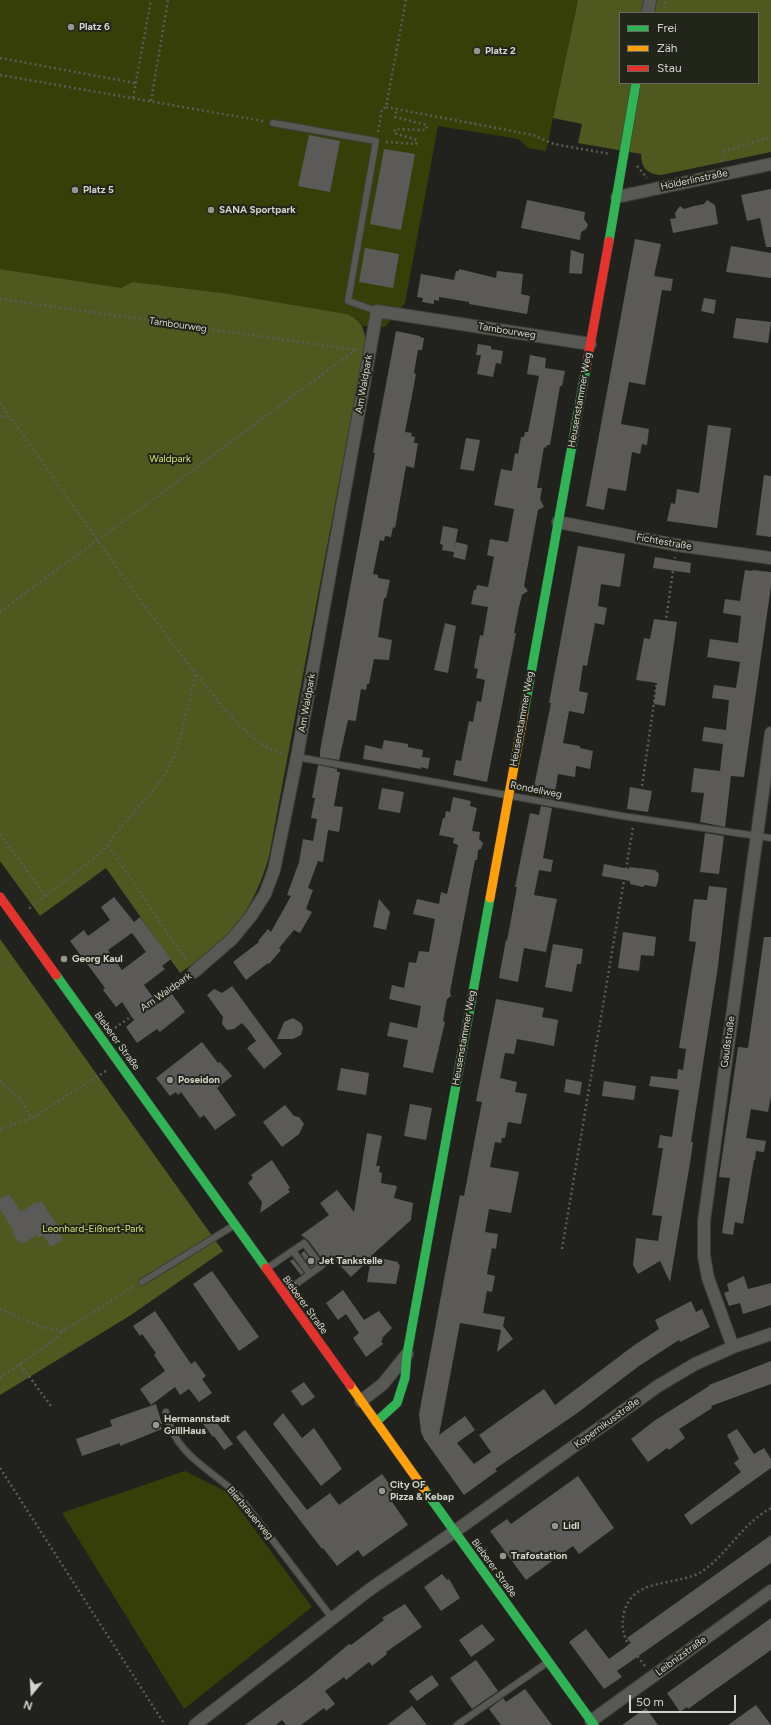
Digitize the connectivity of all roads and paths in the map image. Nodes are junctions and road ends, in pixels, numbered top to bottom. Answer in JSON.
{"nodes":[{"id":1,"x":151,"y":0,"type":"edge"},
{"id":2,"x":168,"y":0,"type":"edge"},
{"id":3,"x":406,"y":0,"type":"edge"},
{"id":4,"x":650,"y":0,"type":"edge"},
{"id":5,"x":666,"y":0,"type":"edge"},
{"id":6,"x":648,"y":12,"type":"edge"},
{"id":7,"x":664,"y":12,"type":"edge"},
{"id":8,"x":0,"y":58,"type":"edge"},
{"id":9,"x":0,"y":75,"type":"edge"},
{"id":10,"x":135,"y":83,"type":"junction"},
{"id":11,"x":636,"y":84,"type":"edge"},
{"id":12,"x":133,"y":98,"type":"junction"},
{"id":13,"x":151,"y":101,"type":"junction"},
{"id":14,"x":386,"y":107,"type":"junction"},
{"id":15,"x":397,"y":109,"type":"junction"},
{"id":16,"x":273,"y":123,"type":"joint"},
{"id":17,"x":771,"y":137,"type":"edge"},
{"id":18,"x":376,"y":141,"type":"junction"},
{"id":19,"x":624,"y":156,"type":"junction"},
{"id":20,"x":771,"y":164,"type":"edge"},
{"id":21,"x":715,"y":176,"type":"junction"},
{"id":22,"x":617,"y":197,"type":"junction"},
{"id":23,"x":0,"y":299,"type":"edge"},
{"id":24,"x":377,"y":311,"type":"junction"},
{"id":25,"x":590,"y":344,"type":"junction"},
{"id":26,"x":0,"y":402,"type":"edge"},
{"id":27,"x":0,"y":416,"type":"edge"},
{"id":28,"x":10,"y":417,"type":"junction"},
{"id":29,"x":558,"y":522,"type":"junction"},
{"id":30,"x":98,"y":541,"type":"junction"},
{"id":31,"x":676,"y":545,"type":"junction"},
{"id":32,"x":771,"y":558,"type":"edge"},
{"id":33,"x":0,"y":612,"type":"edge"},
{"id":34,"x":196,"y":674,"type":"junction"},
{"id":35,"x":771,"y":734,"type":"edge"},
{"id":36,"x":297,"y":757,"type":"junction"},
{"id":37,"x":642,"y":786,"type":"dead end"},
{"id":38,"x":508,"y":795,"type":"junction"},
{"id":39,"x":634,"y":818,"type":"junction"},
{"id":40,"x":0,"y":834,"type":"edge"},
{"id":41,"x":756,"y":837,"type":"junction"},
{"id":42,"x":771,"y":838,"type":"edge"},
{"id":43,"x":108,"y":846,"type":"junction"},
{"id":44,"x":46,"y":897,"type":"junction"},
{"id":45,"x":2,"y":901,"type":"edge"},
{"id":46,"x":15,"y":919,"type":"junction"},
{"id":47,"x":194,"y":972,"type":"junction"},
{"id":48,"x":115,"y":1028,"type":"dead end"},
{"id":49,"x":119,"y":1063,"type":"junction"},
{"id":50,"x":0,"y":1081,"type":"edge"},
{"id":51,"x":32,"y":1118,"type":"junction"},
{"id":52,"x":0,"y":1129,"type":"edge"},
{"id":53,"x":234,"y":1225,"type":"junction"},
{"id":54,"x":562,"y":1249,"type":"dead end"},
{"id":55,"x":293,"y":1251,"type":"junction"},
{"id":56,"x":266,"y":1269,"type":"junction"},
{"id":57,"x":310,"y":1274,"type":"junction"},
{"id":58,"x":142,"y":1282,"type":"joint"},
{"id":59,"x":283,"y":1293,"type":"junction"},
{"id":60,"x":0,"y":1308,"type":"edge"},
{"id":61,"x":63,"y":1331,"type":"junction"},
{"id":62,"x":771,"y":1334,"type":"edge"},
{"id":63,"x":733,"y":1347,"type":"junction"},
{"id":64,"x":407,"y":1354,"type":"junction"},
{"id":65,"x":20,"y":1364,"type":"junction"},
{"id":66,"x":0,"y":1378,"type":"edge"},
{"id":67,"x":361,"y":1401,"type":"junction"},
{"id":68,"x":50,"y":1406,"type":"dead end"},
{"id":69,"x":166,"y":1412,"type":"dead end"},
{"id":70,"x":376,"y":1422,"type":"junction"},
{"id":71,"x":0,"y":1468,"type":"edge"},
{"id":72,"x":771,"y":1508,"type":"edge"},
{"id":73,"x":454,"y":1532,"type":"junction"},
{"id":74,"x":771,"y":1591,"type":"edge"},
{"id":75,"x":332,"y":1618,"type":"junction"},
{"id":76,"x":548,"y":1661,"type":"junction"},
{"id":77,"x":652,"y":1676,"type":"junction"},
{"id":78,"x":592,"y":1723,"type":"edge"},
{"id":79,"x":165,"y":1725,"type":"edge"},
{"id":80,"x":195,"y":1725,"type":"edge"},
{"id":81,"x":457,"y":1725,"type":"edge"}],
"edges":[{"from":1,"to":10,"type":"path"},
{"from":2,"to":13,"type":"path"},
{"from":3,"to":14,"type":"path"},
{"from":4,"to":6,"type":"street"},
{"from":5,"to":7,"type":"path"},
{"from":8,"to":10,"type":"path"},
{"from":9,"to":12,"type":"path"},
{"from":10,"to":12,"type":"path"},
{"from":11,"to":19,"type":"street","name":"Heusenstammer Weg"},
{"from":12,"to":13,"type":"path"},
{"from":13,"to":16,"type":"path"},
{"from":14,"to":15,"type":"path"},
{"from":14,"to":18,"type":"path"},
{"from":15,"to":18,"type":"path"},
{"from":15,"to":19,"type":"path"},
{"from":16,"to":18,"type":"lane"},
{"from":17,"to":21,"type":"path"},
{"from":18,"to":24,"type":"lane"},
{"from":19,"to":22,"type":"street","name":"Heusenstammer Weg"},
{"from":20,"to":21,"type":"street","name":"Hölderlinstraße"},
{"from":21,"to":22,"type":"street","name":"Hölderlinstraße"},
{"from":22,"to":25,"type":"street","name":"Heusenstammer Weg"},
{"from":23,"to":30,"type":"path","name":"Tambourweg"},
{"from":24,"to":25,"type":"street","name":"Tambourweg"},
{"from":24,"to":36,"type":"street","name":"Am Waldpark"},
{"from":25,"to":29,"type":"street","name":"Heusenstammer Weg"},
{"from":26,"to":28,"type":"path"},
{"from":27,"to":28,"type":"path"},
{"from":28,"to":30,"type":"path"},
{"from":29,"to":31,"type":"street","name":"Fichtestraße"},
{"from":29,"to":38,"type":"street","name":"Heusenstammer Weg"},
{"from":30,"to":33,"type":"path"},
{"from":30,"to":34,"type":"path"},
{"from":31,"to":32,"type":"street","name":"Fichtestraße"},
{"from":31,"to":37,"type":"path"},
{"from":34,"to":36,"type":"path"},
{"from":34,"to":43,"type":"path"},
{"from":35,"to":41,"type":"street","name":"Gaußstraße"},
{"from":36,"to":38,"type":"lane","name":"Rondellweg"},
{"from":36,"to":47,"type":"street","name":"Am Waldpark"},
{"from":38,"to":39,"type":"lane","name":"Rondellweg"},
{"from":38,"to":64,"type":"street","name":"Heusenstammer Weg"},
{"from":39,"to":41,"type":"lane","name":"Rondellweg"},
{"from":39,"to":54,"type":"path"},
{"from":40,"to":44,"type":"path"},
{"from":41,"to":42,"type":"lane","name":"Rondellweg"},
{"from":41,"to":63,"type":"street","name":"Gaußstraße"},
{"from":43,"to":44,"type":"path"},
{"from":43,"to":47,"type":"path"},
{"from":44,"to":46,"type":"path"},
{"from":45,"to":46,"type":"street","name":"Bieberer Straße"},
{"from":46,"to":49,"type":"street","name":"Bieberer Straße"},
{"from":47,"to":48,"type":"path","name":"Am Waldpark"},
{"from":49,"to":51,"type":"path"},
{"from":49,"to":53,"type":"street","name":"Bieberer Straße"},
{"from":50,"to":51,"type":"path"},
{"from":51,"to":52,"type":"path"},
{"from":53,"to":56,"type":"street","name":"Bieberer Straße"},
{"from":53,"to":58,"type":"lane"},
{"from":55,"to":56,"type":"lane"},
{"from":55,"to":57,"type":"lane"},
{"from":55,"to":57,"type":"lane"},
{"from":56,"to":59,"type":"street","name":"Bieberer Straße"},
{"from":57,"to":59,"type":"lane"},
{"from":58,"to":61,"type":"path"},
{"from":59,"to":67,"type":"street","name":"Bieberer Straße"},
{"from":60,"to":61,"type":"path"},
{"from":61,"to":65,"type":"path"},
{"from":62,"to":63,"type":"street","name":"Kopernikusstraße"},
{"from":63,"to":73,"type":"street","name":"Kopernikusstraße"},
{"from":64,"to":67,"type":"street","name":"Heusenstammer Weg"},
{"from":64,"to":70,"type":"street","name":"Heusenstammer Weg"},
{"from":65,"to":66,"type":"path"},
{"from":65,"to":68,"type":"path"},
{"from":67,"to":70,"type":"street","name":"Bieberer Straße"},
{"from":69,"to":75,"type":"lane","name":"Bierbrauerweg"},
{"from":70,"to":73,"type":"street","name":"Bieberer Straße"},
{"from":71,"to":79,"type":"path"},
{"from":72,"to":77,"type":"path"},
{"from":73,"to":75,"type":"street"},
{"from":73,"to":76,"type":"street","name":"Bieberer Straße"},
{"from":74,"to":77,"type":"street","name":"Leibnizstraße"},
{"from":75,"to":80,"type":"street"},
{"from":76,"to":78,"type":"street","name":"Bieberer Straße"},
{"from":76,"to":81,"type":"lane"},
{"from":77,"to":78,"type":"street","name":"Leibnizstraße"}]}
